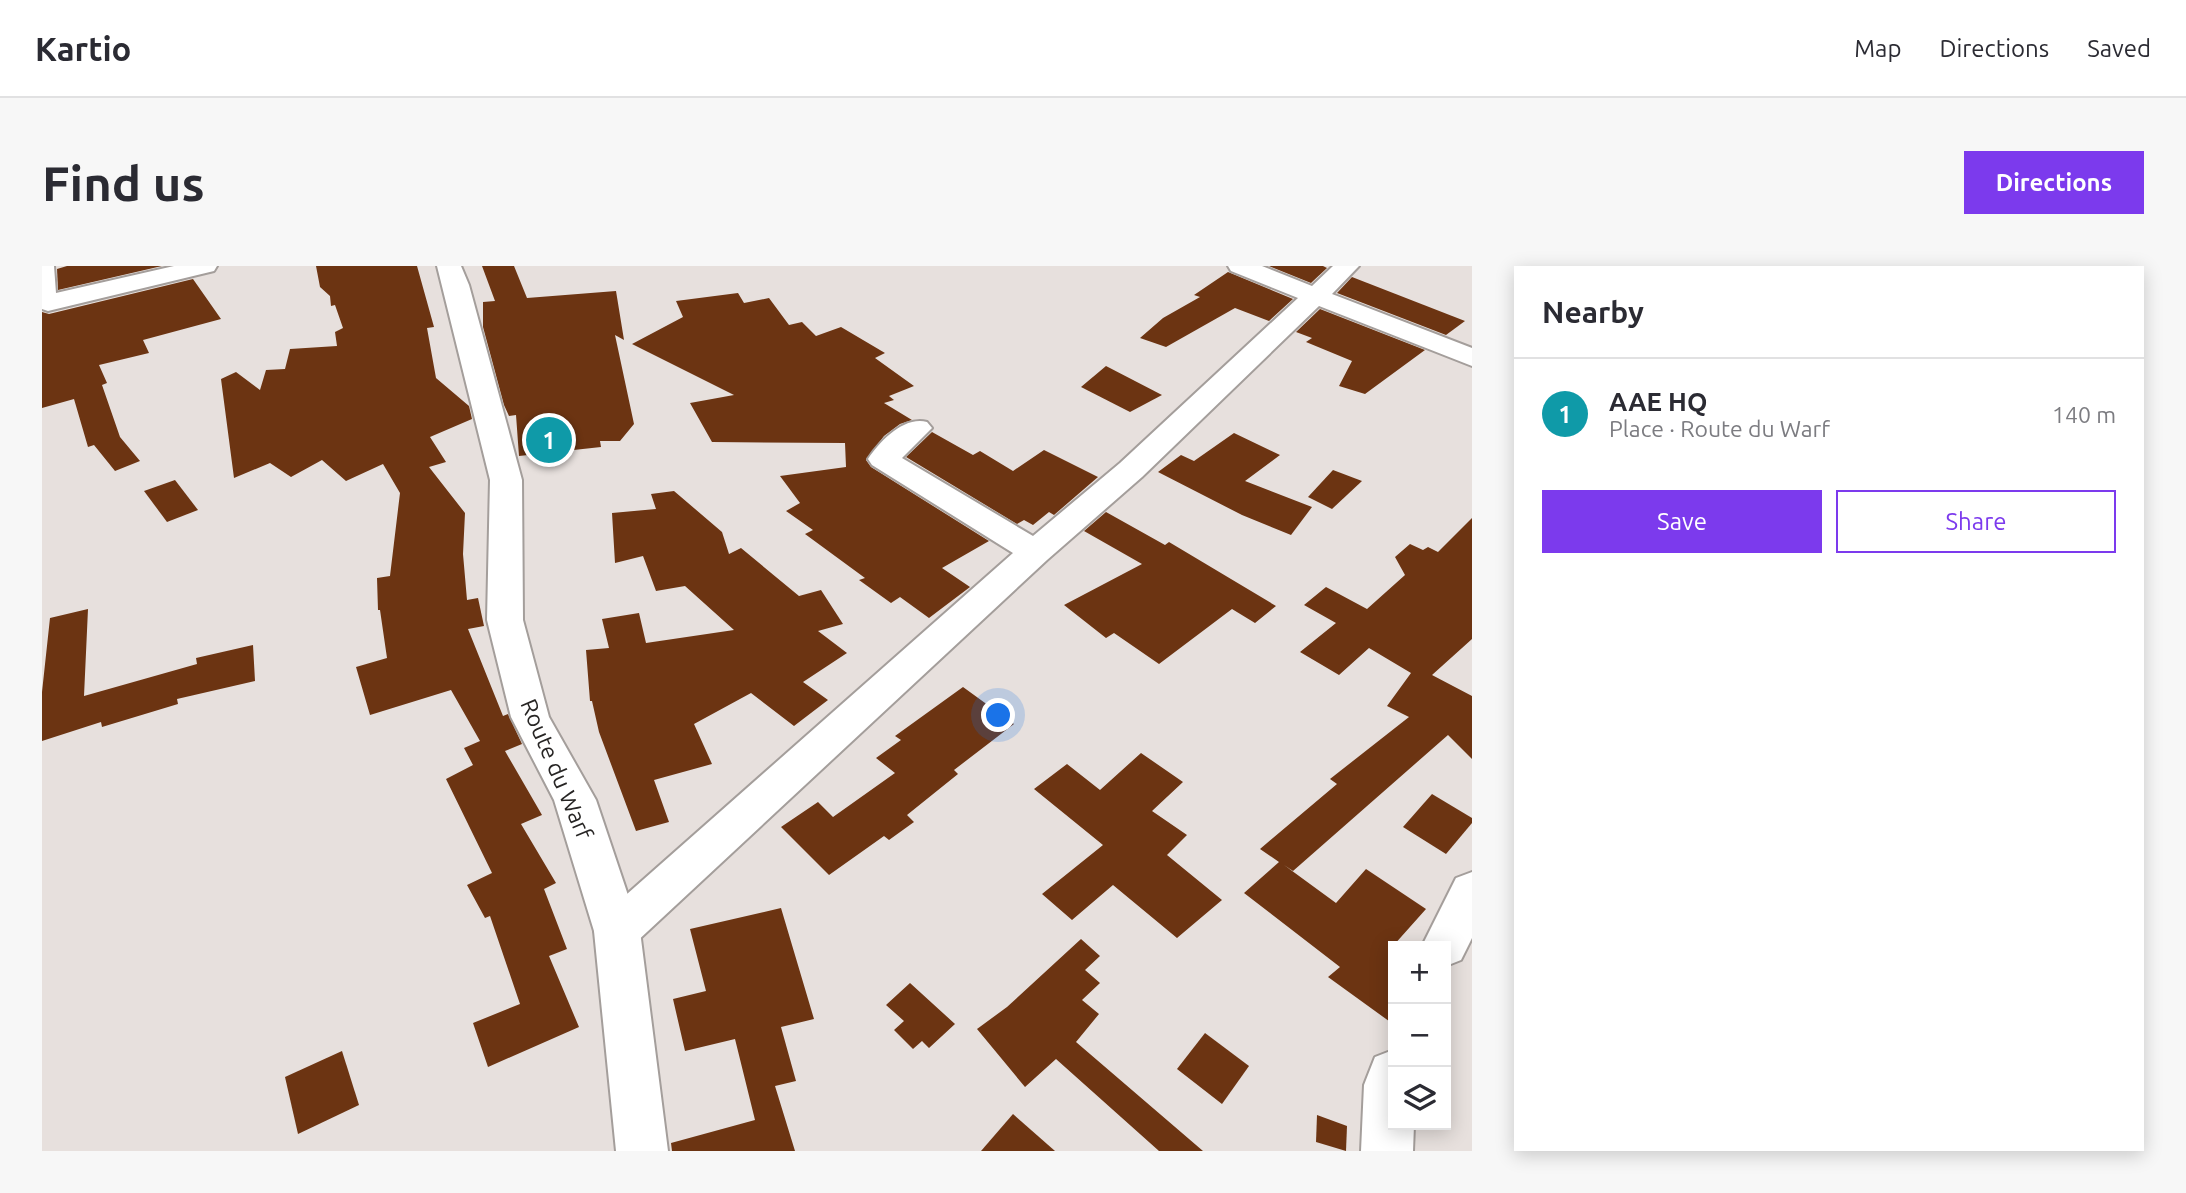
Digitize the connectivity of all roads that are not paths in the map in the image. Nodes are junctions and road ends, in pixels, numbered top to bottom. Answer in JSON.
{"nodes":[{"id":1,"x":42,"y":266,"type":"edge"},
{"id":2,"x":205,"y":266,"type":"edge"},
{"id":3,"x":449,"y":266,"type":"edge"},
{"id":4,"x":1240,"y":266,"type":"edge"},
{"id":5,"x":1346,"y":266,"type":"edge"},
{"id":6,"x":1318,"y":296,"type":"junction"},
{"id":7,"x":1472,"y":358,"type":"edge"},
{"id":8,"x":917,"y":428,"type":"dead end"},
{"id":9,"x":1035,"y":552,"type":"junction"},
{"id":10,"x":1472,"y":891,"type":"edge"},
{"id":11,"x":617,"y":931,"type":"junction"},
{"id":12,"x":1447,"y":941,"type":"edge"},
{"id":13,"x":1388,"y":1118,"type":"edge"},
{"id":14,"x":642,"y":1151,"type":"edge"},
{"id":15,"x":1387,"y":1151,"type":"edge"}],
"edges":[{"from":1,"to":2,"type":"street"},
{"from":3,"to":11,"type":"street","name":"Route du Warf"},
{"from":4,"to":6,"type":"street"},
{"from":5,"to":6,"type":"street"},
{"from":6,"to":7,"type":"street"},
{"from":6,"to":9,"type":"street"},
{"from":8,"to":9,"type":"street"},
{"from":9,"to":11,"type":"street"},
{"from":10,"to":12,"type":"street"},
{"from":11,"to":14,"type":"street","name":"Route du Warf"},
{"from":13,"to":15,"type":"street"}]}
